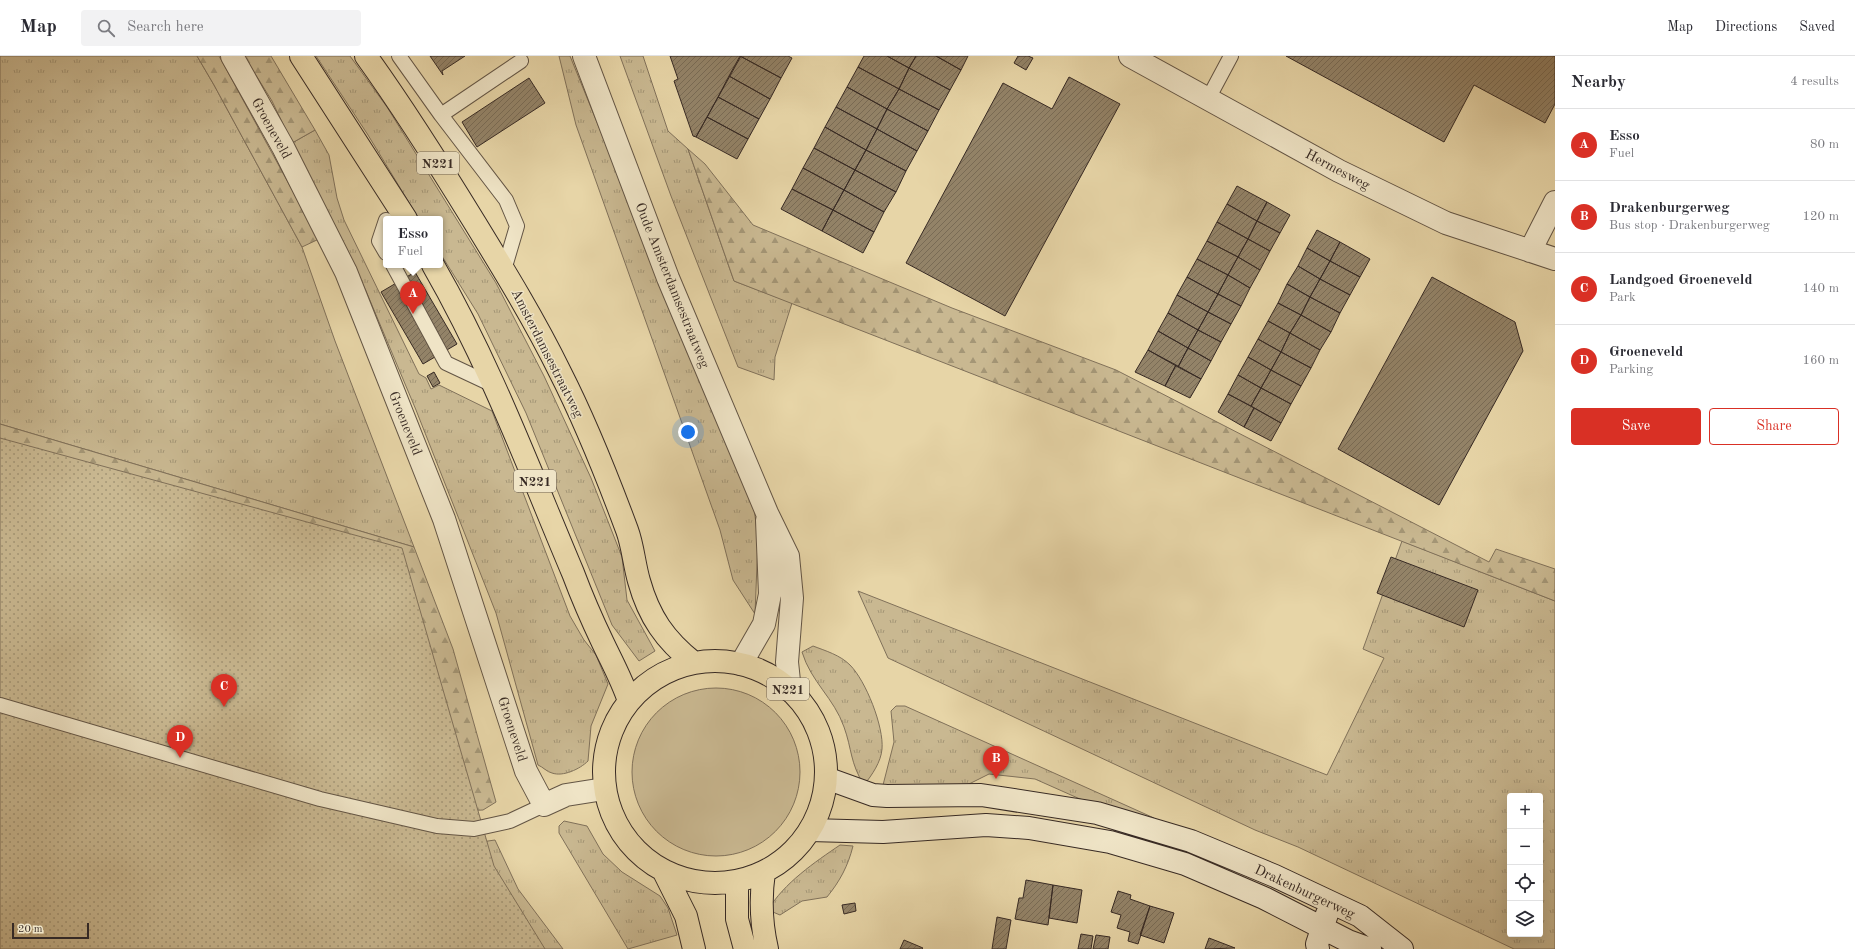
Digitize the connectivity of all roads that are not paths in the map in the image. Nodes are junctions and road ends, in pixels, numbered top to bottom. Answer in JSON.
{"nodes":[{"id":1,"x":232,"y":56,"type":"edge"},
{"id":2,"x":302,"y":56,"type":"edge"},
{"id":3,"x":366,"y":56,"type":"edge"},
{"id":4,"x":400,"y":56,"type":"edge"},
{"id":5,"x":584,"y":56,"type":"edge"},
{"id":6,"x":1130,"y":56,"type":"edge"},
{"id":7,"x":1231,"y":56,"type":"edge"},
{"id":8,"x":521,"y":61,"type":"dead end"},
{"id":9,"x":1208,"y":98,"type":"junction"},
{"id":10,"x":441,"y":115,"type":"junction"},
{"id":11,"x":394,"y":198,"type":"junction"},
{"id":12,"x":1555,"y":202,"type":"edge"},
{"id":13,"x":387,"y":216,"type":"edge"},
{"id":14,"x":404,"y":216,"type":"edge"},
{"id":15,"x":383,"y":229,"type":"edge"},
{"id":16,"x":383,"y":247,"type":"edge"},
{"id":17,"x":1530,"y":251,"type":"junction"},
{"id":18,"x":1555,"y":259,"type":"edge"},
{"id":19,"x":395,"y":268,"type":"edge"},
{"id":20,"x":435,"y":268,"type":"edge"},
{"id":21,"x":504,"y":270,"type":"junction"},
{"id":22,"x":495,"y":386,"type":"junction"},
{"id":23,"x":767,"y":513,"type":"junction"},
{"id":24,"x":694,"y":663,"type":"junction"},
{"id":25,"x":741,"y":664,"type":"junction"},
{"id":26,"x":790,"y":690,"type":"junction"},
{"id":27,"x":629,"y":701,"type":"junction"},
{"id":28,"x":0,"y":705,"type":"edge"},
{"id":29,"x":826,"y":778,"type":"junction"},
{"id":30,"x":604,"y":789,"type":"junction"},
{"id":31,"x":544,"y":805,"type":"junction"},
{"id":32,"x":810,"y":830,"type":"junction"},
{"id":33,"x":663,"y":870,"type":"junction"},
{"id":34,"x":764,"y":872,"type":"junction"},
{"id":35,"x":737,"y":881,"type":"junction"},
{"id":36,"x":1330,"y":902,"type":"junction"},
{"id":37,"x":1323,"y":928,"type":"junction"},
{"id":38,"x":694,"y":949,"type":"edge"},
{"id":39,"x":745,"y":949,"type":"edge"},
{"id":40,"x":767,"y":949,"type":"edge"},
{"id":41,"x":1318,"y":949,"type":"edge"},
{"id":42,"x":1370,"y":949,"type":"edge"},
{"id":43,"x":1402,"y":949,"type":"edge"}],
"edges":[{"from":1,"to":31,"type":"street","name":"Groeneveld"},
{"from":2,"to":11,"type":"main road"},
{"from":3,"to":21,"type":"main road","name":"Amsterdamsestraatweg","number":"N221"},
{"from":4,"to":10,"type":"lane"},
{"from":5,"to":23,"type":"street","name":"Oude Amsterdamsestraatweg"},
{"from":6,"to":9,"type":"street","name":"Hermesweg"},
{"from":7,"to":9,"type":"lane"},
{"from":8,"to":10,"type":"lane"},
{"from":9,"to":17,"type":"street","name":"Hermesweg"},
{"from":10,"to":21,"type":"lane"},
{"from":11,"to":13,"type":"lane"},
{"from":11,"to":14,"type":"main road"},
{"from":12,"to":17,"type":"street"},
{"from":15,"to":16,"type":"lane"},
{"from":17,"to":18,"type":"street","name":"Hermesweg"},
{"from":19,"to":22,"type":"lane"},
{"from":20,"to":22,"type":"main road","number":"N221"},
{"from":21,"to":24,"type":"main road","name":"Amsterdamsestraatweg","number":"N221"},
{"from":22,"to":27,"type":"main road","number":"N221"},
{"from":23,"to":25,"type":"street","name":"Oude Amsterdamsestraatweg"},
{"from":23,"to":26,"type":"street","name":"Oude Amsterdamsestraatweg"},
{"from":24,"to":25,"type":"main road","number":"N221"},
{"from":24,"to":27,"type":"main road","number":"N221"},
{"from":25,"to":26,"type":"main road","number":"N221"},
{"from":26,"to":29,"type":"main road","number":"N221"},
{"from":27,"to":30,"type":"main road","number":"N221"},
{"from":28,"to":31,"type":"lane"},
{"from":29,"to":32,"type":"main road","number":"N221"},
{"from":29,"to":36,"type":"street","name":"Drakenburgerweg"},
{"from":30,"to":31,"type":"street"},
{"from":30,"to":33,"type":"main road","number":"N221"},
{"from":32,"to":34,"type":"main road","number":"N221"},
{"from":32,"to":37,"type":"street","name":"Drakenburgerweg"},
{"from":33,"to":35,"type":"main road","number":"N221"},
{"from":33,"to":38,"type":"main road","number":"N221"},
{"from":34,"to":35,"type":"main road","number":"N221"},
{"from":34,"to":40,"type":"main road"},
{"from":35,"to":39,"type":"main road"},
{"from":36,"to":37,"type":"street"},
{"from":36,"to":43,"type":"street","name":"Drakenburgerweg"},
{"from":37,"to":41,"type":"street"},
{"from":37,"to":42,"type":"street","name":"Drakenburgerweg"}]}
